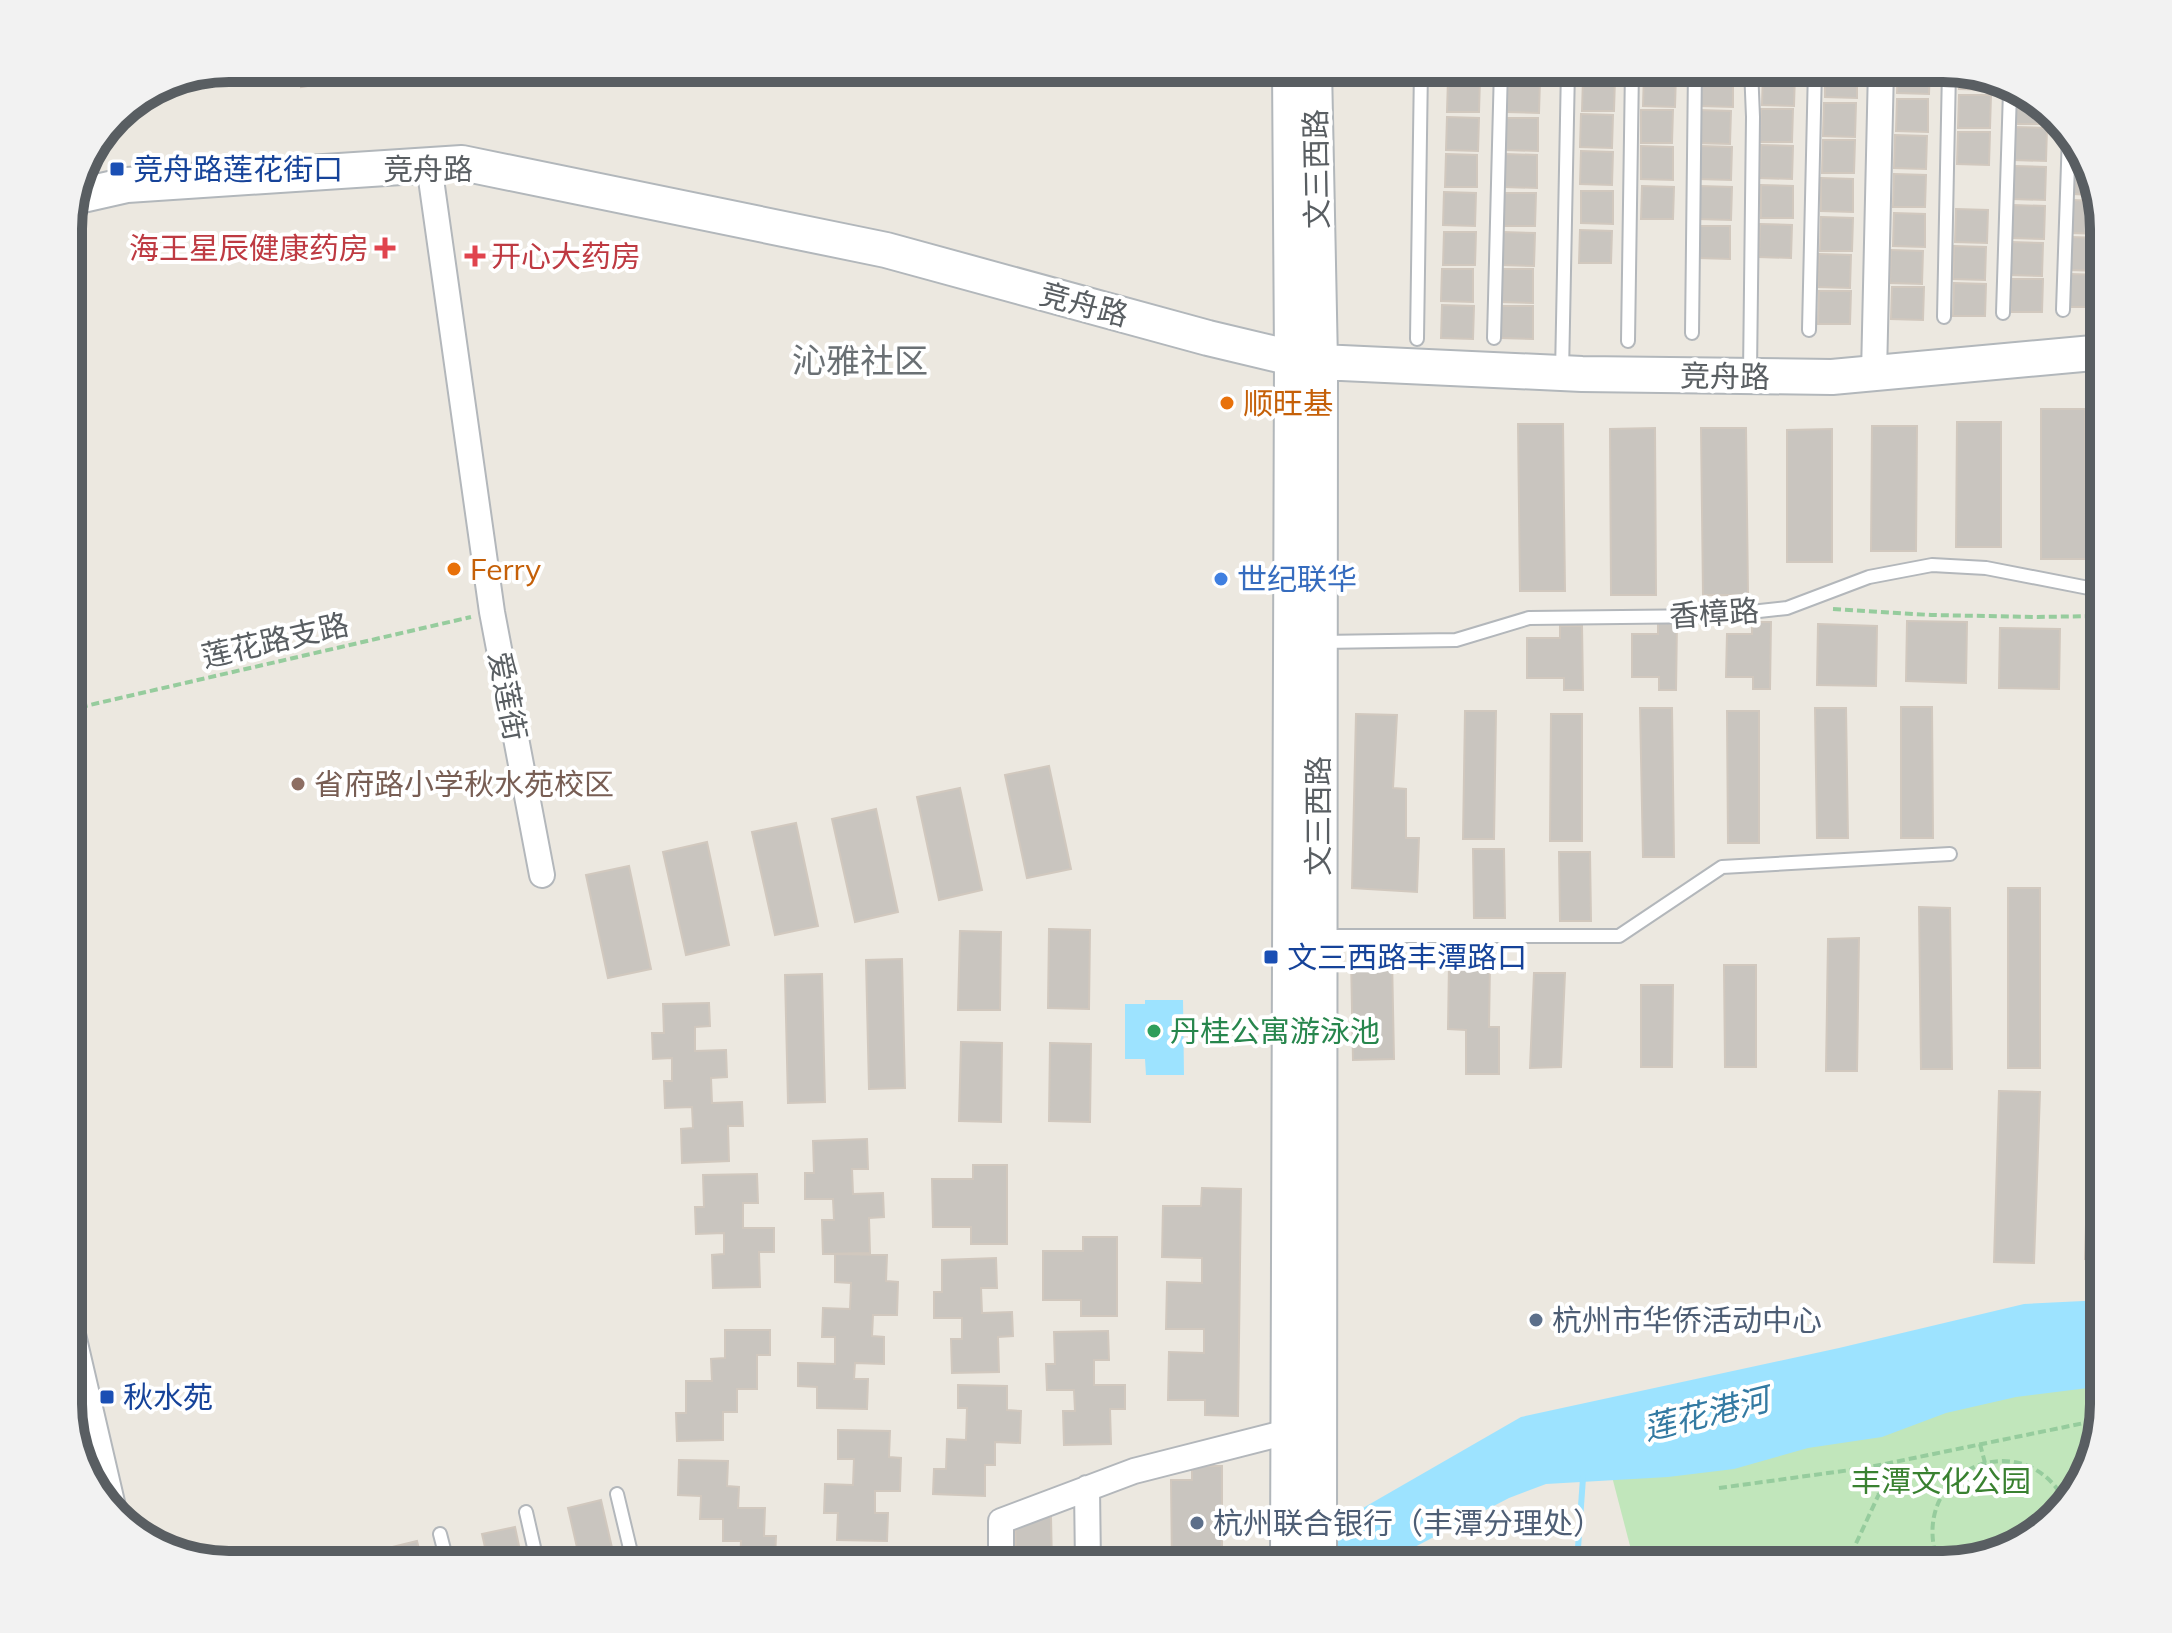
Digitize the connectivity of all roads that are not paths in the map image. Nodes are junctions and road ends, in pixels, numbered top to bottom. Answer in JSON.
{"nodes":[{"id":1,"x":1291,"y":82,"type":"edge"},
{"id":2,"x":1314,"y":82,"type":"edge"},
{"id":3,"x":1421,"y":82,"type":"edge"},
{"id":4,"x":1501,"y":82,"type":"edge"},
{"id":5,"x":1568,"y":82,"type":"edge"},
{"id":6,"x":1632,"y":82,"type":"edge"},
{"id":7,"x":1695,"y":82,"type":"edge"},
{"id":8,"x":1751,"y":82,"type":"edge"},
{"id":9,"x":1815,"y":82,"type":"edge"},
{"id":10,"x":1881,"y":82,"type":"edge"},
{"id":11,"x":1949,"y":82,"type":"edge"},
{"id":12,"x":2010,"y":98,"type":"edge"},
{"id":13,"x":2068,"y":153,"type":"edge"},
{"id":14,"x":429,"y":165,"type":"junction"},
{"id":15,"x":86,"y":194,"type":"edge"},
{"id":16,"x":2063,"y":310,"type":"dead end"},
{"id":17,"x":2003,"y":313,"type":"dead end"},
{"id":18,"x":1944,"y":317,"type":"dead end"},
{"id":19,"x":1809,"y":330,"type":"dead end"},
{"id":20,"x":1692,"y":333,"type":"dead end"},
{"id":21,"x":1494,"y":338,"type":"dead end"},
{"id":22,"x":1417,"y":339,"type":"dead end"},
{"id":23,"x":1628,"y":341,"type":"dead end"},
{"id":24,"x":2090,"y":353,"type":"edge"},
{"id":25,"x":1306,"y":360,"type":"junction"},
{"id":26,"x":1562,"y":373,"type":"junction"},
{"id":27,"x":1874,"y":374,"type":"junction"},
{"id":28,"x":1750,"y":376,"type":"junction"},
{"id":29,"x":2090,"y":588,"type":"edge"},
{"id":30,"x":1319,"y":642,"type":"junction"},
{"id":31,"x":1950,"y":854,"type":"dead end"},
{"id":32,"x":542,"y":875,"type":"dead end"},
{"id":33,"x":1318,"y":936,"type":"junction"},
{"id":34,"x":82,"y":1386,"type":"edge"},
{"id":35,"x":1287,"y":1432,"type":"junction"},
{"id":36,"x":98,"y":1470,"type":"edge"},
{"id":37,"x":1087,"y":1488,"type":"junction"},
{"id":38,"x":617,"y":1494,"type":"dead end"},
{"id":39,"x":1303,"y":1510,"type":"junction"},
{"id":40,"x":526,"y":1512,"type":"dead end"},
{"id":41,"x":440,"y":1534,"type":"dead end"},
{"id":42,"x":444,"y":1551,"type":"edge"},
{"id":43,"x":535,"y":1551,"type":"edge"},
{"id":44,"x":631,"y":1551,"type":"edge"},
{"id":45,"x":1001,"y":1551,"type":"edge"},
{"id":46,"x":1088,"y":1551,"type":"edge"},
{"id":47,"x":1292,"y":1551,"type":"edge"},
{"id":48,"x":1315,"y":1551,"type":"edge"}],
"edges":[{"from":1,"to":25,"type":"main road","name":"文三西路"},
{"from":2,"to":25,"type":"main road","name":"文三西路"},
{"from":3,"to":22,"type":"lane"},
{"from":4,"to":21,"type":"lane"},
{"from":5,"to":26,"type":"lane"},
{"from":6,"to":23,"type":"lane"},
{"from":7,"to":20,"type":"lane"},
{"from":8,"to":28,"type":"lane"},
{"from":9,"to":19,"type":"lane"},
{"from":10,"to":27,"type":"street"},
{"from":11,"to":18,"type":"lane"},
{"from":12,"to":17,"type":"lane"},
{"from":13,"to":16,"type":"lane"},
{"from":14,"to":15,"type":"main road","name":"竞舟路"},
{"from":14,"to":25,"type":"main road","name":"竞舟路"},
{"from":14,"to":32,"type":"street","name":"爱莲街"},
{"from":24,"to":27,"type":"main road","name":"竞舟路"},
{"from":25,"to":26,"type":"main road","name":"竞舟路"},
{"from":25,"to":30,"type":"main road","name":"文三西路"},
{"from":25,"to":35,"type":"main road","name":"文三西路"},
{"from":26,"to":28,"type":"main road","name":"竞舟路"},
{"from":27,"to":28,"type":"main road","name":"竞舟路"},
{"from":29,"to":30,"type":"lane","name":"香樟路"},
{"from":30,"to":33,"type":"main road","name":"文三西路"},
{"from":31,"to":33,"type":"lane"},
{"from":33,"to":39,"type":"main road","name":"文三西路"},
{"from":34,"to":36,"type":"street"},
{"from":35,"to":37,"type":"street"},
{"from":35,"to":39,"type":"main road","name":"文三西路"},
{"from":37,"to":45,"type":"street"},
{"from":37,"to":46,"type":"street"},
{"from":38,"to":44,"type":"lane"},
{"from":39,"to":47,"type":"main road","name":"文三西路"},
{"from":39,"to":48,"type":"main road","name":"文三西路"},
{"from":40,"to":43,"type":"lane"},
{"from":41,"to":42,"type":"lane"}]}
